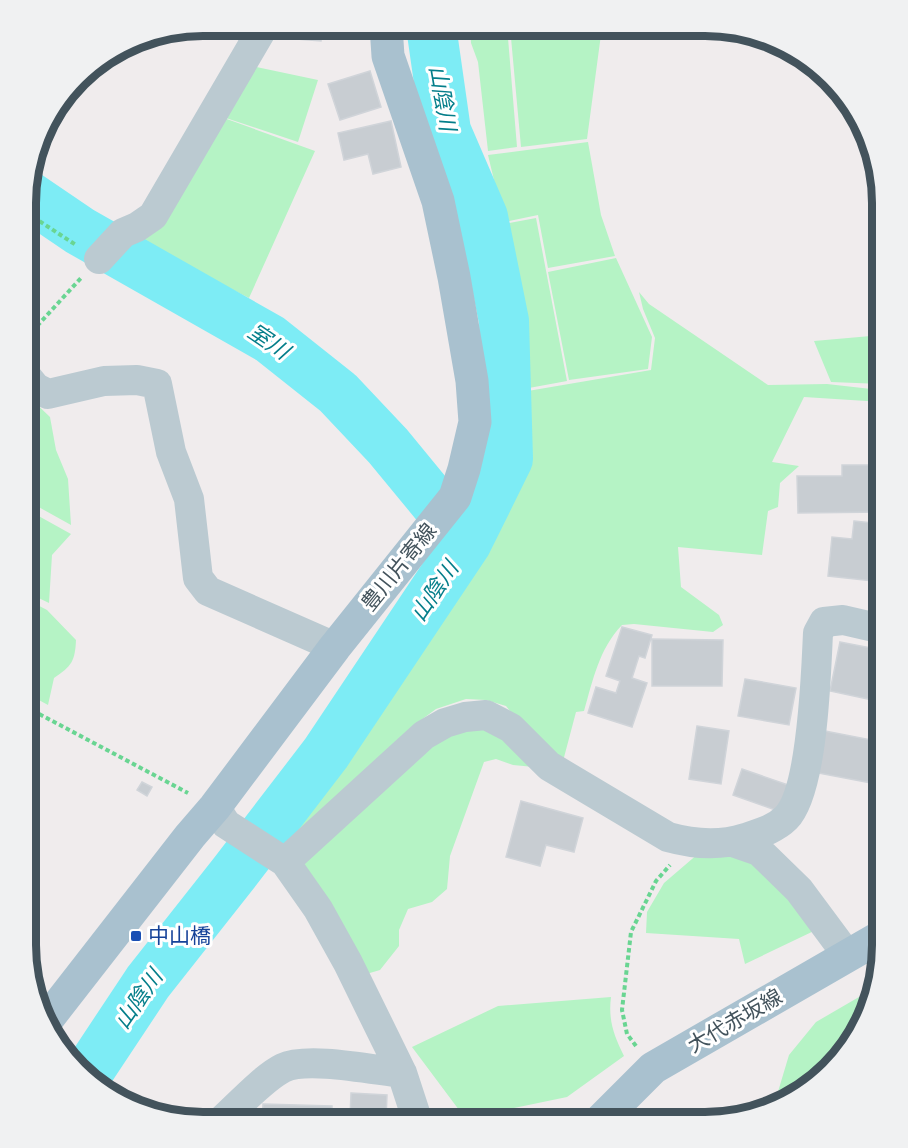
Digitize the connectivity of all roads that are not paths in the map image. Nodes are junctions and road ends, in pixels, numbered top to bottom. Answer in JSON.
{"nodes":[{"id":1,"x":258,"y":36,"type":"edge"},
{"id":2,"x":387,"y":36,"type":"edge"},
{"id":3,"x":99,"y":259,"type":"road end"},
{"id":4,"x":36,"y":388,"type":"edge"},
{"id":5,"x":872,"y":626,"type":"edge"},
{"id":6,"x":335,"y":647,"type":"junction"},
{"id":7,"x":215,"y":807,"type":"junction"},
{"id":8,"x":733,"y":842,"type":"junction"},
{"id":9,"x":280,"y":859,"type":"junction"},
{"id":10,"x":872,"y":942,"type":"edge"},
{"id":11,"x":848,"y":956,"type":"junction"},
{"id":12,"x":51,"y":1014,"type":"edge"},
{"id":13,"x":402,"y":1073,"type":"junction"},
{"id":14,"x":232,"y":1112,"type":"edge"},
{"id":15,"x":415,"y":1112,"type":"edge"},
{"id":16,"x":609,"y":1112,"type":"edge"}],
"edges":[{"from":1,"to":3,"type":"street"},
{"from":2,"to":6,"type":"main road","name":"豊川片寄線"},
{"from":4,"to":6,"type":"street"},
{"from":5,"to":8,"type":"street"},
{"from":6,"to":7,"type":"main road","name":"豊川片寄線"},
{"from":7,"to":9,"type":"street"},
{"from":7,"to":12,"type":"main road","name":"豊川片寄線"},
{"from":8,"to":9,"type":"street"},
{"from":8,"to":11,"type":"street"},
{"from":9,"to":13,"type":"street"},
{"from":10,"to":11,"type":"main road","name":"大代赤坂線"},
{"from":11,"to":16,"type":"main road","name":"大代赤坂線"},
{"from":13,"to":14,"type":"street"},
{"from":13,"to":15,"type":"street"}]}
